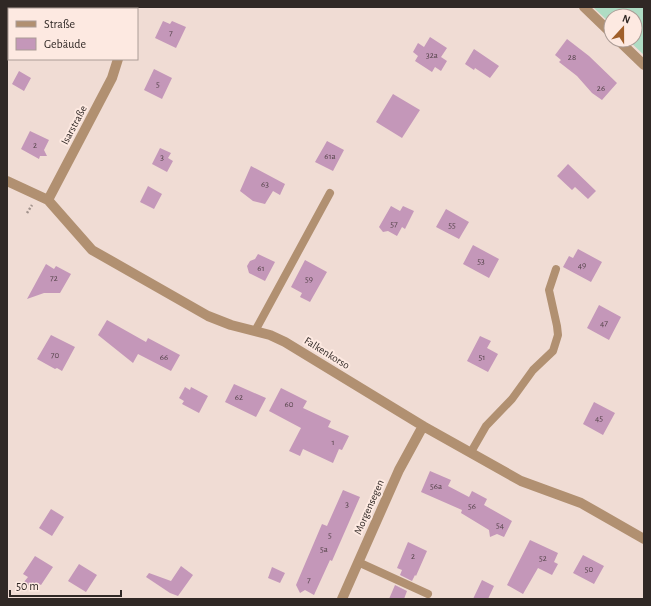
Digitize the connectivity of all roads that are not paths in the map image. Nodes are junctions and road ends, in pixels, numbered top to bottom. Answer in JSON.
{"nodes":[{"id":1,"x":584,"y":7,"type":"edge"},
{"id":2,"x":603,"y":25,"type":"edge"},
{"id":3,"x":626,"y":48,"type":"edge"},
{"id":4,"x":118,"y":60,"type":"edge"},
{"id":5,"x":644,"y":65,"type":"edge"},
{"id":6,"x":7,"y":181,"type":"edge"},
{"id":7,"x":330,"y":193,"type":"dead end"},
{"id":8,"x":48,"y":200,"type":"junction"},
{"id":9,"x":556,"y":269,"type":"dead end"},
{"id":10,"x":255,"y":331,"type":"junction"},
{"id":11,"x":423,"y":426,"type":"junction"},
{"id":12,"x":471,"y":452,"type":"junction"},
{"id":13,"x":644,"y":539,"type":"edge"},
{"id":14,"x":358,"y":562,"type":"junction"},
{"id":15,"x":428,"y":594,"type":"dead end"},
{"id":16,"x":342,"y":599,"type":"edge"}],
"edges":[{"from":1,"to":2,"type":"street"},
{"from":3,"to":5,"type":"street"},
{"from":4,"to":8,"type":"street","name":"Isarstraße"},
{"from":6,"to":8,"type":"street","name":"Falkenkorso"},
{"from":7,"to":10,"type":"lane"},
{"from":8,"to":10,"type":"street","name":"Falkenkorso"},
{"from":9,"to":12,"type":"lane"},
{"from":10,"to":11,"type":"street","name":"Falkenkorso"},
{"from":11,"to":12,"type":"street","name":"Falkenkorso"},
{"from":11,"to":14,"type":"street","name":"Morgensegen"},
{"from":12,"to":13,"type":"street","name":"Falkenkorso"},
{"from":14,"to":15,"type":"lane"},
{"from":14,"to":16,"type":"street","name":"Morgensegen"}]}
